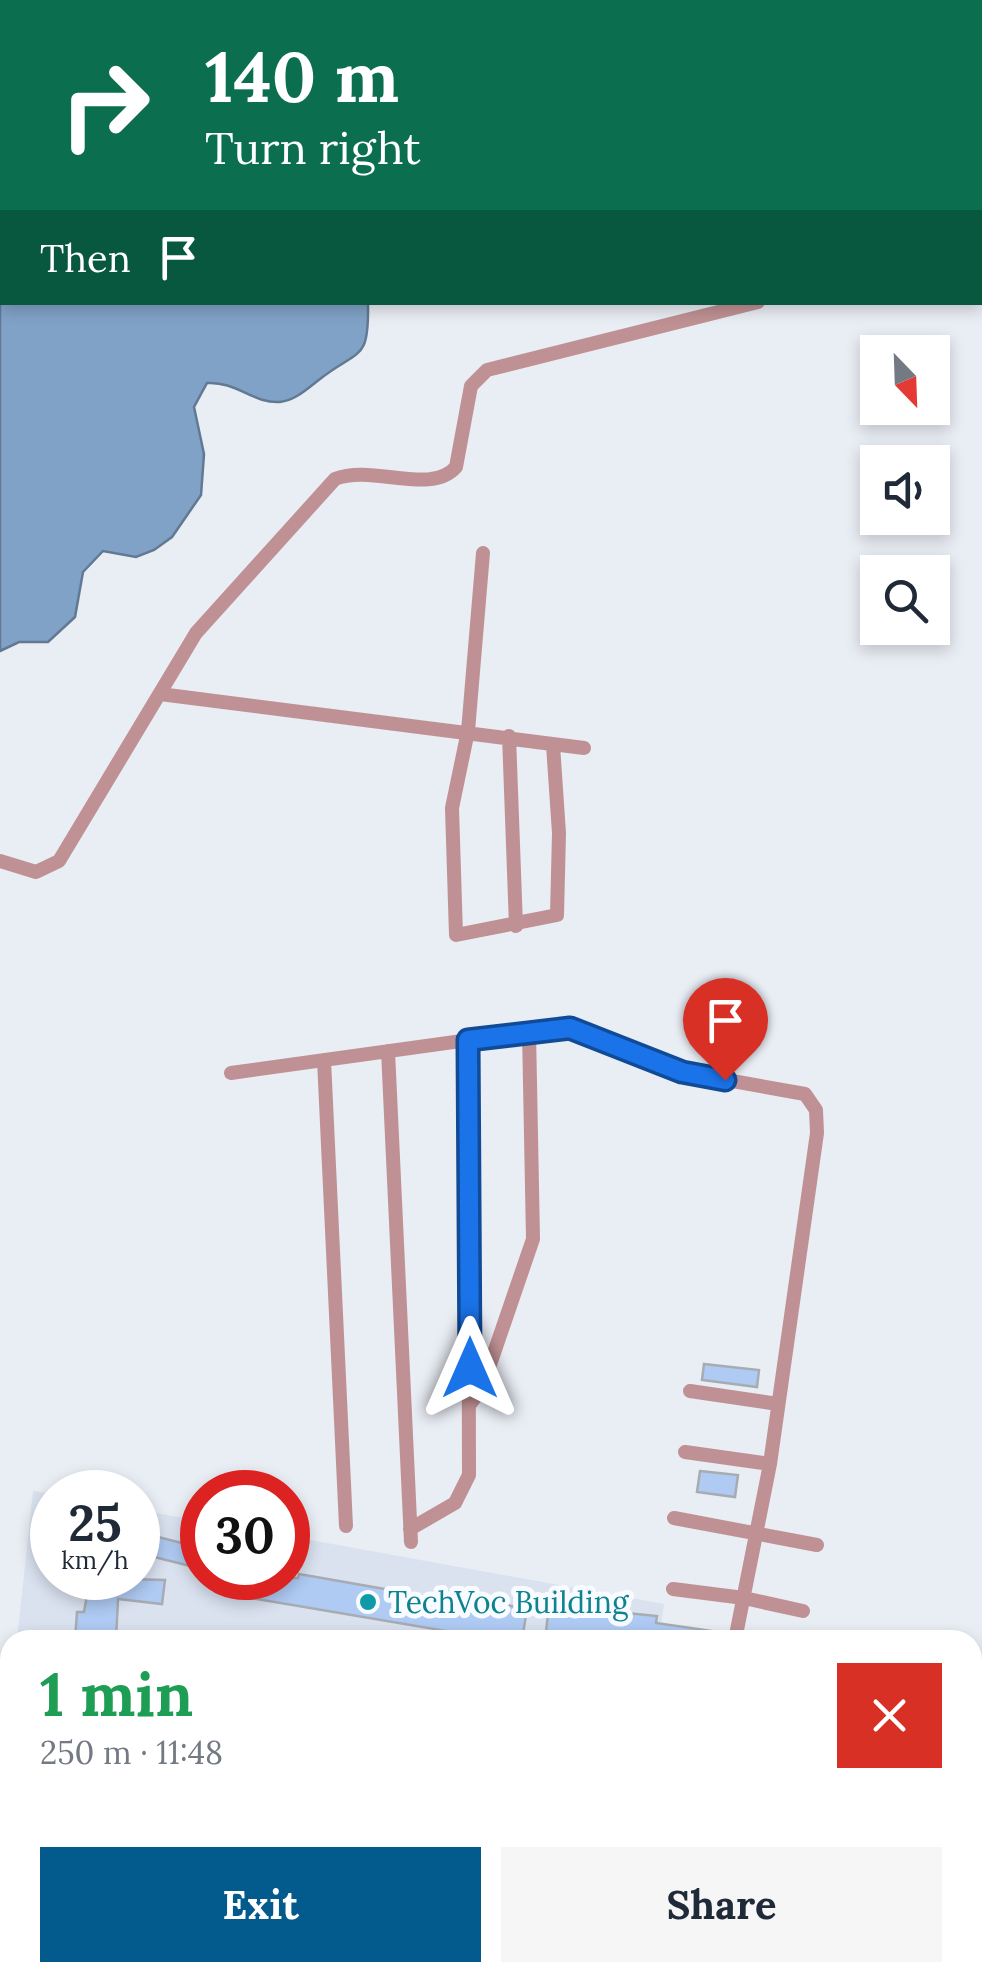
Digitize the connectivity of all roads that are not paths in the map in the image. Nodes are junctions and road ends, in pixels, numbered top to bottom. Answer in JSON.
{"nodes":[{"id":1,"x":746,"y":305,"type":"edge"},
{"id":2,"x":484,"y":553,"type":"dead end"},
{"id":3,"x":160,"y":694,"type":"junction"},
{"id":4,"x":468,"y":731,"type":"junction"},
{"id":5,"x":509,"y":736,"type":"junction"},
{"id":6,"x":553,"y":745,"type":"junction"},
{"id":7,"x":584,"y":748,"type":"dead end"},
{"id":8,"x":0,"y":860,"type":"edge"},
{"id":9,"x":516,"y":926,"type":"junction"},
{"id":10,"x":530,"y":1031,"type":"junction"},
{"id":11,"x":468,"y":1040,"type":"junction"},
{"id":12,"x":388,"y":1051,"type":"junction"},
{"id":13,"x":324,"y":1060,"type":"junction"},
{"id":14,"x":231,"y":1073,"type":"dead end"},
{"id":15,"x":690,"y":1391,"type":"dead end"},
{"id":16,"x":470,"y":1404,"type":"junction"},
{"id":17,"x":778,"y":1404,"type":"junction"},
{"id":18,"x":684,"y":1452,"type":"dead end"},
{"id":19,"x":770,"y":1464,"type":"junction"},
{"id":20,"x":674,"y":1518,"type":"dead end"},
{"id":21,"x":346,"y":1526,"type":"dead end"},
{"id":22,"x":757,"y":1534,"type":"junction"},
{"id":23,"x":816,"y":1545,"type":"dead end"},
{"id":24,"x":673,"y":1589,"type":"dead end"},
{"id":25,"x":744,"y":1598,"type":"junction"},
{"id":26,"x":803,"y":1611,"type":"dead end"},
{"id":27,"x":737,"y":1630,"type":"edge"}],
"edges":[{"from":1,"to":3,"type":"street"},
{"from":2,"to":4,"type":"street"},
{"from":3,"to":4,"type":"street"},
{"from":3,"to":8,"type":"street"},
{"from":4,"to":5,"type":"street"},
{"from":4,"to":9,"type":"street"},
{"from":5,"to":6,"type":"street"},
{"from":5,"to":9,"type":"street"},
{"from":6,"to":7,"type":"street"},
{"from":6,"to":9,"type":"street"},
{"from":10,"to":11,"type":"street"},
{"from":10,"to":16,"type":"street"},
{"from":10,"to":17,"type":"street"},
{"from":11,"to":12,"type":"street"},
{"from":11,"to":16,"type":"street"},
{"from":12,"to":13,"type":"street"},
{"from":12,"to":16,"type":"street"},
{"from":13,"to":14,"type":"street"},
{"from":13,"to":21,"type":"street"},
{"from":15,"to":17,"type":"street"},
{"from":17,"to":19,"type":"street"},
{"from":18,"to":19,"type":"street"},
{"from":19,"to":22,"type":"street"},
{"from":20,"to":22,"type":"street"},
{"from":22,"to":23,"type":"street"},
{"from":22,"to":25,"type":"street"},
{"from":24,"to":25,"type":"street"},
{"from":25,"to":26,"type":"street"},
{"from":25,"to":27,"type":"street"}]}
